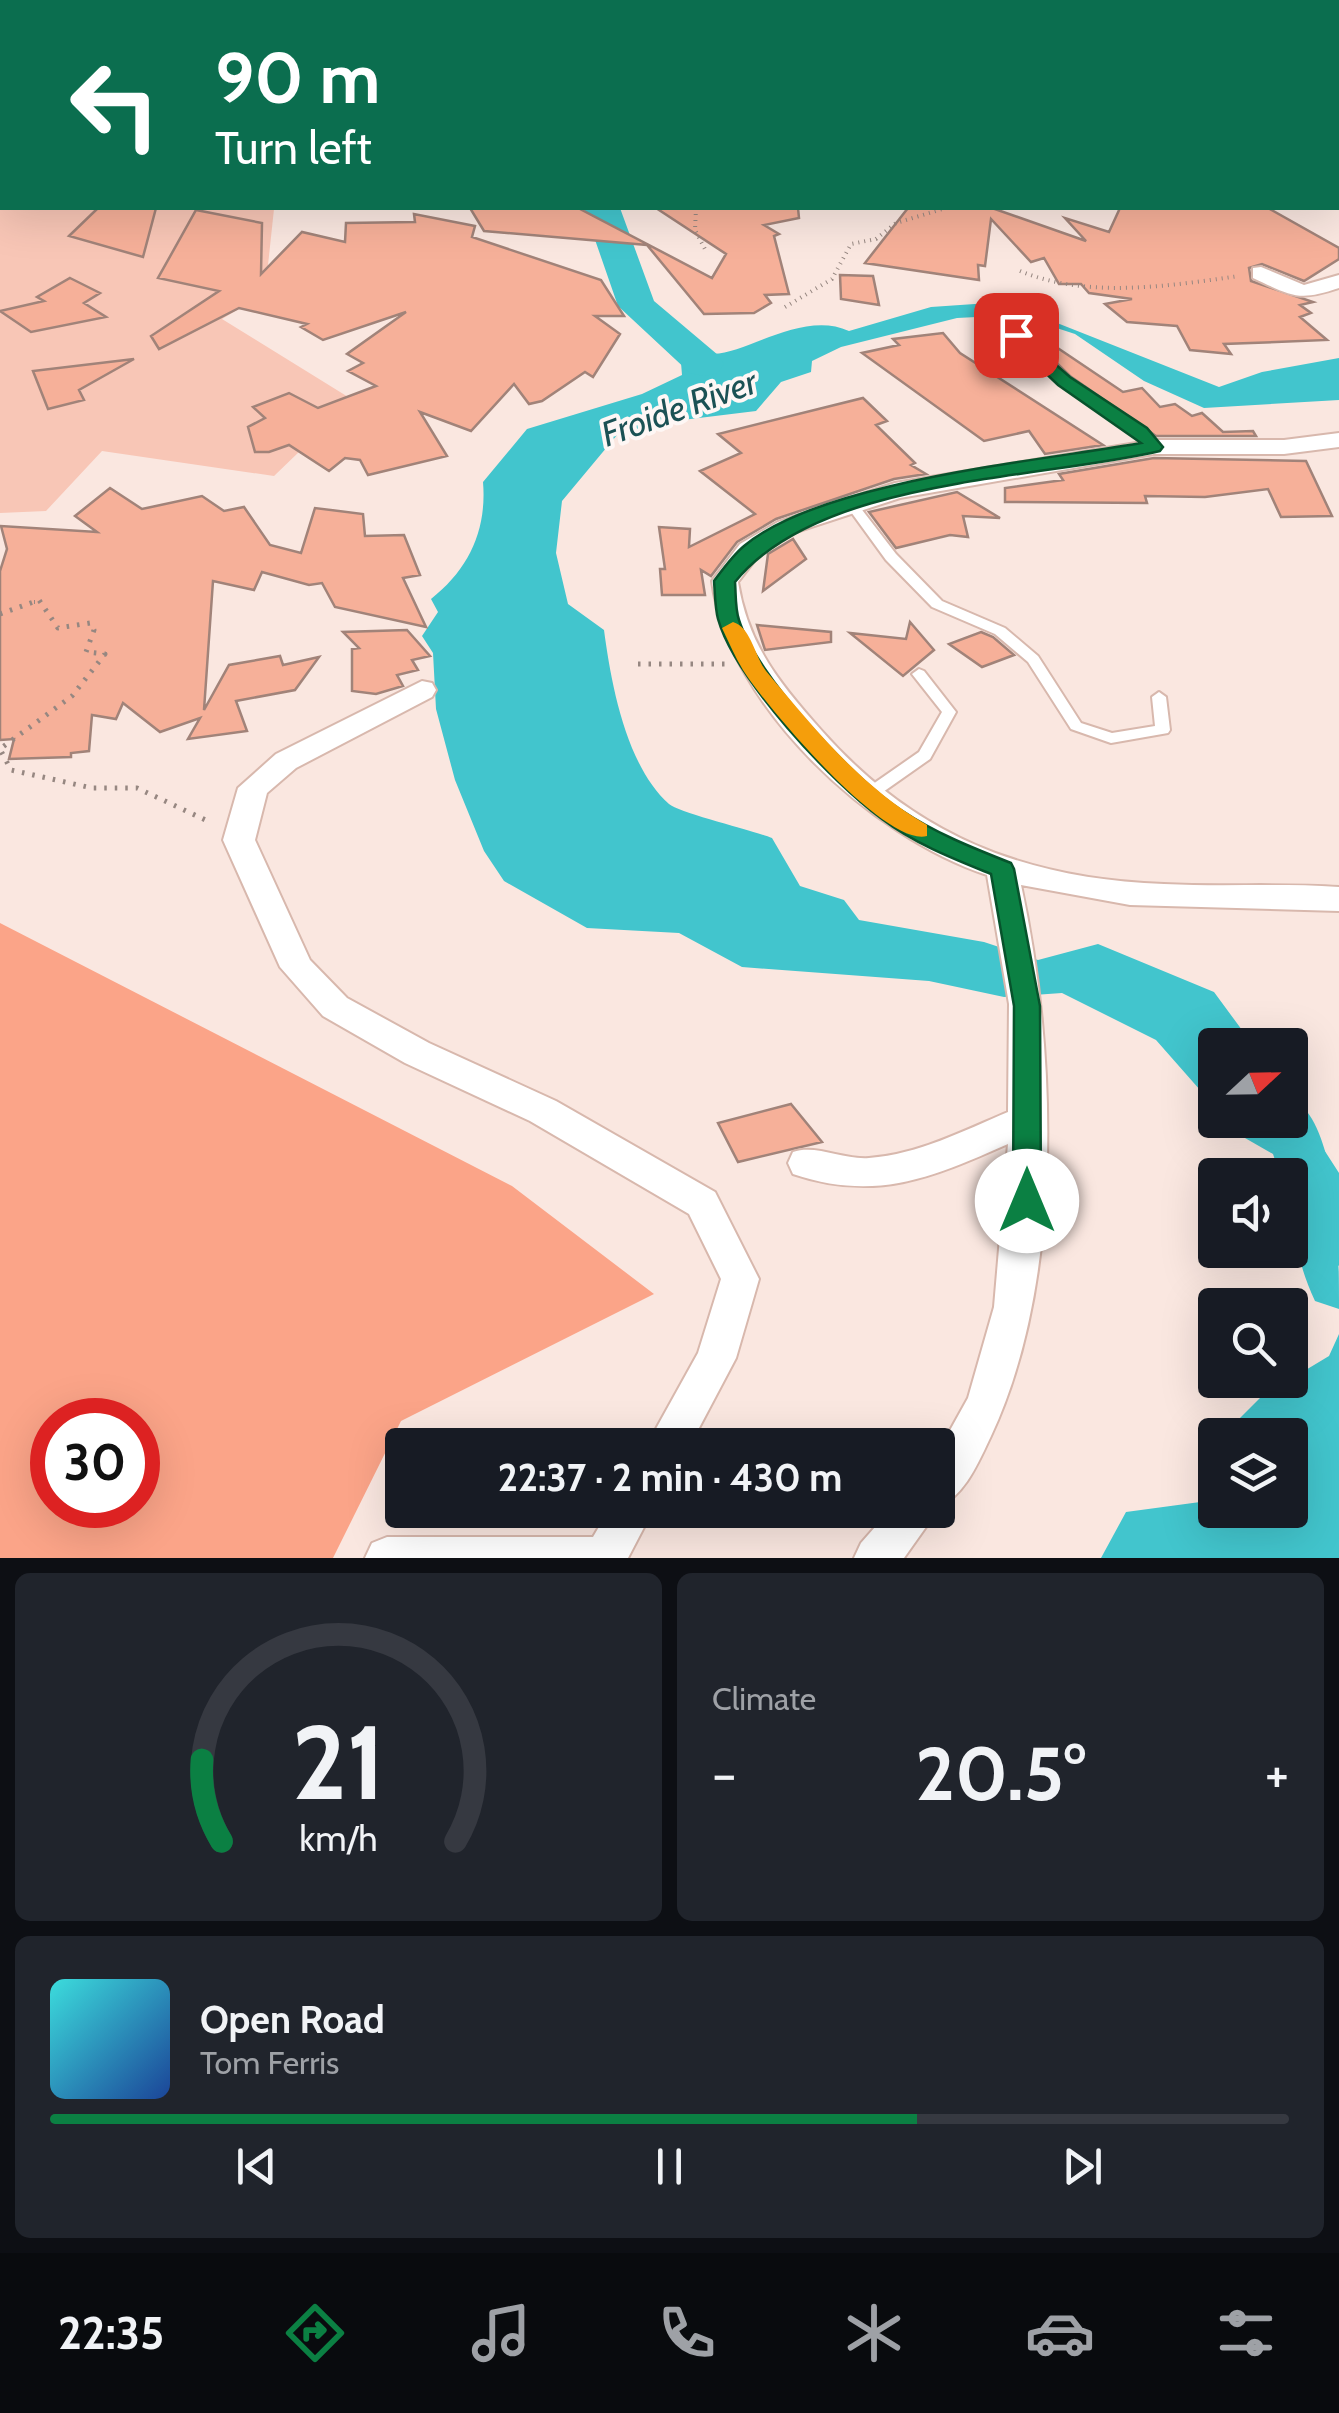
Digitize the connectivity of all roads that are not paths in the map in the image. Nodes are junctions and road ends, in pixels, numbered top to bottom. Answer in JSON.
{"nodes":[{"id":1,"x":1261,"y":273,"type":"road end"},
{"id":2,"x":1339,"y":280,"type":"edge"},
{"id":3,"x":1016,"y":335,"type":"dead end"},
{"id":4,"x":1339,"y":440,"type":"edge"},
{"id":5,"x":1154,"y":447,"type":"junction"},
{"id":6,"x":852,"y":505,"type":"junction"},
{"id":7,"x":919,"y":674,"type":"dead end"},
{"id":8,"x":422,"y":690,"type":"dead end"},
{"id":9,"x":1158,"y":698,"type":"dead end"},
{"id":10,"x":868,"y":795,"type":"junction"},
{"id":11,"x":1002,"y":869,"type":"junction"},
{"id":12,"x":1339,"y":899,"type":"edge"},
{"id":13,"x":1026,"y":1120,"type":"junction"},
{"id":14,"x":806,"y":1163,"type":"dead end"},
{"id":15,"x":677,"y":1428,"type":"edge"},
{"id":16,"x":955,"y":1460,"type":"edge"},
{"id":17,"x":622,"y":1528,"type":"edge"},
{"id":18,"x":902,"y":1528,"type":"edge"},
{"id":19,"x":387,"y":1558,"type":"edge"},
{"id":20,"x":606,"y":1558,"type":"edge"},
{"id":21,"x":876,"y":1558,"type":"edge"}],
"edges":[{"from":1,"to":2,"type":"street"},
{"from":3,"to":5,"type":"lane"},
{"from":4,"to":5,"type":"street"},
{"from":5,"to":6,"type":"street"},
{"from":6,"to":9,"type":"lane"},
{"from":6,"to":10,"type":"street"},
{"from":7,"to":10,"type":"lane"},
{"from":8,"to":15,"type":"street"},
{"from":10,"to":11,"type":"street"},
{"from":11,"to":12,"type":"street"},
{"from":11,"to":13,"type":"street"},
{"from":13,"to":14,"type":"street"},
{"from":13,"to":16,"type":"street"},
{"from":17,"to":20,"type":"street"},
{"from":18,"to":21,"type":"street"},
{"from":19,"to":20,"type":"street"}]}
